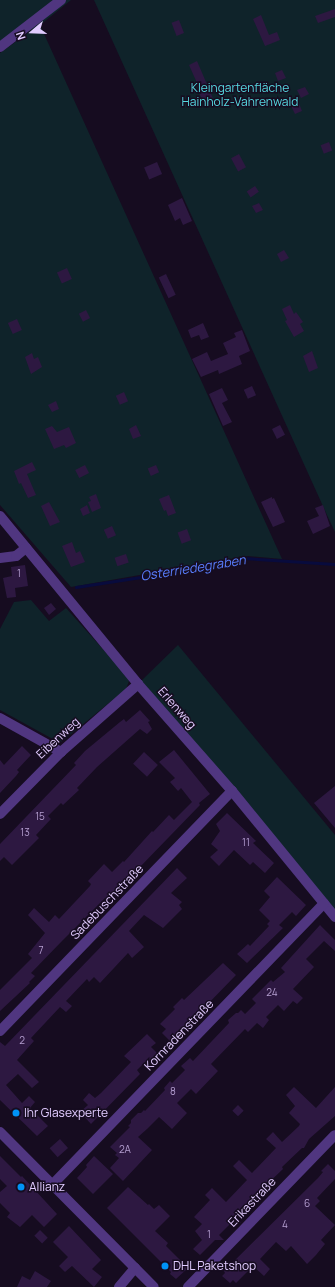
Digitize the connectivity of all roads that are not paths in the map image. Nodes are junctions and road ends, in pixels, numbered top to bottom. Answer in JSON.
{"nodes":[{"id":1,"x":61,"y":0,"type":"edge"},
{"id":2,"x":0,"y":47,"type":"edge"},
{"id":3,"x":0,"y":516,"type":"edge"},
{"id":4,"x":26,"y":548,"type":"junction"},
{"id":5,"x":0,"y":558,"type":"edge"},
{"id":6,"x":138,"y":684,"type":"junction"},
{"id":7,"x":0,"y":718,"type":"edge"},
{"id":8,"x":61,"y":752,"type":"junction"},
{"id":9,"x":232,"y":791,"type":"junction"},
{"id":10,"x":0,"y":814,"type":"edge"},
{"id":11,"x":324,"y":903,"type":"junction"},
{"id":12,"x":335,"y":916,"type":"edge"},
{"id":13,"x":0,"y":1031,"type":"edge"},
{"id":14,"x":0,"y":1132,"type":"edge"},
{"id":15,"x":335,"y":1135,"type":"edge"},
{"id":16,"x":53,"y":1184,"type":"junction"},
{"id":17,"x":136,"y":1268,"type":"junction"},
{"id":18,"x":118,"y":1287,"type":"edge"},
{"id":19,"x":154,"y":1287,"type":"edge"},
{"id":20,"x":188,"y":1287,"type":"edge"}],
"edges":[{"from":1,"to":2,"type":"street"},
{"from":3,"to":4,"type":"street","name":"Erlenweg"},
{"from":4,"to":5,"type":"street"},
{"from":4,"to":6,"type":"street","name":"Erlenweg"},
{"from":6,"to":8,"type":"street","name":"Eibenweg"},
{"from":6,"to":9,"type":"street","name":"Erlenweg"},
{"from":7,"to":8,"type":"street"},
{"from":8,"to":10,"type":"street","name":"Eibenweg"},
{"from":9,"to":11,"type":"street","name":"Erlenweg"},
{"from":9,"to":13,"type":"street","name":"Sadebuschstraße"},
{"from":11,"to":12,"type":"street","name":"Erlenweg"},
{"from":11,"to":16,"type":"street","name":"Kornradenstraße"},
{"from":14,"to":16,"type":"street"},
{"from":15,"to":20,"type":"street","name":"Erikastraße"},
{"from":16,"to":17,"type":"street"},
{"from":17,"to":18,"type":"street"},
{"from":17,"to":19,"type":"street"}]}
